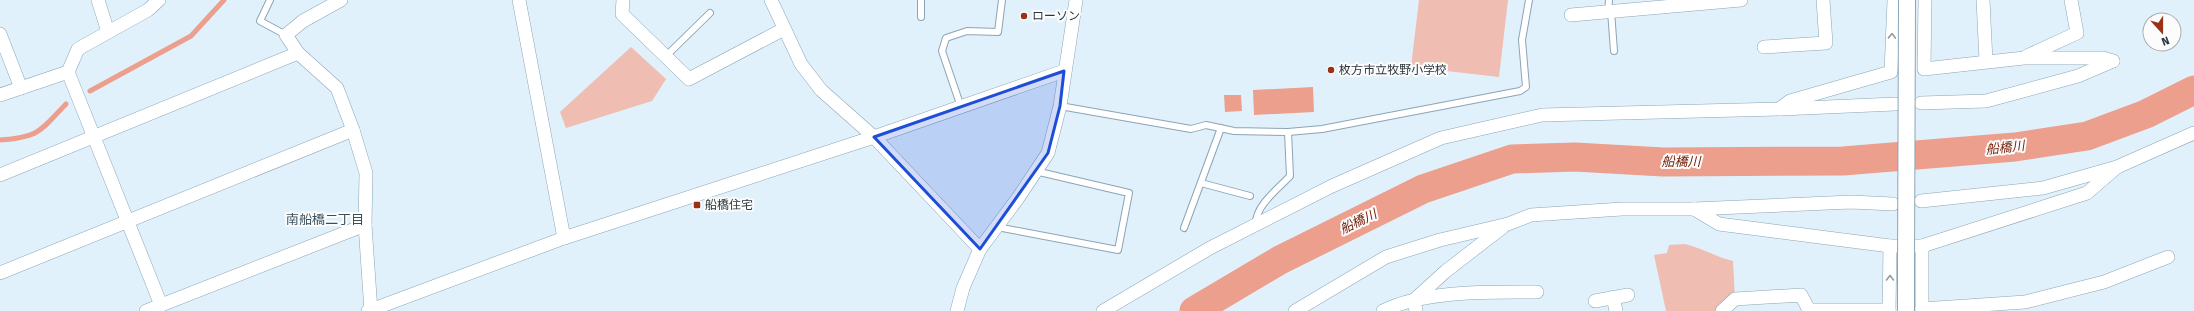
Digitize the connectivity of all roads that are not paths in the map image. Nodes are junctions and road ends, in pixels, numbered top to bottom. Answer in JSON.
{"nodes":[{"id":1,"x":98,"y":0,"type":"edge"},
{"id":2,"x":159,"y":0,"type":"edge"},
{"id":3,"x":270,"y":0,"type":"edge"},
{"id":4,"x":519,"y":0,"type":"edge"},
{"id":5,"x":623,"y":0,"type":"edge"},
{"id":6,"x":771,"y":0,"type":"edge"},
{"id":7,"x":921,"y":0,"type":"edge"},
{"id":8,"x":1002,"y":0,"type":"edge"},
{"id":9,"x":1076,"y":0,"type":"edge"},
{"id":10,"x":1529,"y":0,"type":"edge"},
{"id":11,"x":1741,"y":0,"type":"edge"},
{"id":12,"x":1823,"y":0,"type":"edge"},
{"id":13,"x":1894,"y":0,"type":"edge"},
{"id":14,"x":1908,"y":0,"type":"edge"},
{"id":15,"x":1924,"y":0,"type":"edge"},
{"id":16,"x":1983,"y":0,"type":"edge"},
{"id":17,"x":2071,"y":0,"type":"edge"},
{"id":18,"x":337,"y":1,"type":"edge"},
{"id":19,"x":1705,"y":2,"type":"edge"},
{"id":20,"x":1609,"y":8,"type":"edge"},
{"id":21,"x":710,"y":13,"type":"dead end"},
{"id":22,"x":1572,"y":15,"type":"dead end"},
{"id":23,"x":921,"y":17,"type":"dead end"},
{"id":24,"x":784,"y":29,"type":"junction"},
{"id":25,"x":108,"y":32,"type":"junction"},
{"id":26,"x":0,"y":34,"type":"edge"},
{"id":27,"x":286,"y":35,"type":"junction"},
{"id":28,"x":1764,"y":47,"type":"dead end"},
{"id":29,"x":1614,"y":51,"type":"dead end"},
{"id":30,"x":298,"y":53,"type":"junction"},
{"id":31,"x":665,"y":57,"type":"junction"},
{"id":32,"x":2024,"y":58,"type":"junction"},
{"id":33,"x":1986,"y":62,"type":"junction"},
{"id":34,"x":1064,"y":71,"type":"junction"},
{"id":35,"x":68,"y":72,"type":"junction"},
{"id":36,"x":21,"y":88,"type":"junction"},
{"id":37,"x":0,"y":95,"type":"edge"},
{"id":38,"x":1895,"y":104,"type":"dead end"},
{"id":39,"x":1921,"y":104,"type":"dead end"},
{"id":40,"x":1060,"y":106,"type":"junction"},
{"id":41,"x":961,"y":107,"type":"junction"},
{"id":42,"x":1779,"y":109,"type":"junction"},
{"id":43,"x":1221,"y":128,"type":"junction"},
{"id":44,"x":353,"y":130,"type":"junction"},
{"id":45,"x":1288,"y":132,"type":"junction"},
{"id":46,"x":2194,"y":133,"type":"edge"},
{"id":47,"x":94,"y":136,"type":"junction"},
{"id":48,"x":874,"y":137,"type":"junction"},
{"id":49,"x":2117,"y":167,"type":"junction"},
{"id":50,"x":1035,"y":172,"type":"junction"},
{"id":51,"x":0,"y":175,"type":"edge"},
{"id":52,"x":1200,"y":183,"type":"junction"},
{"id":53,"x":1250,"y":196,"type":"dead end"},
{"id":54,"x":1921,"y":201,"type":"dead end"},
{"id":55,"x":1893,"y":204,"type":"dead end"},
{"id":56,"x":1694,"y":209,"type":"junction"},
{"id":57,"x":128,"y":221,"type":"junction"},
{"id":58,"x":1256,"y":224,"type":"junction"},
{"id":59,"x":1508,"y":224,"type":"junction"},
{"id":60,"x":365,"y":225,"type":"junction"},
{"id":61,"x":996,"y":227,"type":"junction"},
{"id":62,"x":1184,"y":228,"type":"dead end"},
{"id":63,"x":564,"y":238,"type":"junction"},
{"id":64,"x":1890,"y":246,"type":"junction"},
{"id":65,"x":1922,"y":246,"type":"junction"},
{"id":66,"x":980,"y":249,"type":"junction"},
{"id":67,"x":2168,"y":257,"type":"dead end"},
{"id":68,"x":0,"y":273,"type":"edge"},
{"id":69,"x":1536,"y":292,"type":"dead end"},
{"id":70,"x":1628,"y":295,"type":"dead end"},
{"id":71,"x":1613,"y":297,"type":"junction"},
{"id":72,"x":1595,"y":301,"type":"dead end"},
{"id":73,"x":161,"y":304,"type":"junction"},
{"id":74,"x":1415,"y":305,"type":"edge"},
{"id":75,"x":370,"y":310,"type":"edge"},
{"id":76,"x":1810,"y":310,"type":"edge"},
{"id":77,"x":1922,"y":310,"type":"edge"},
{"id":78,"x":146,"y":311,"type":"edge"},
{"id":79,"x":957,"y":311,"type":"edge"},
{"id":80,"x":1103,"y":311,"type":"edge"},
{"id":81,"x":1295,"y":311,"type":"edge"},
{"id":82,"x":1383,"y":311,"type":"edge"},
{"id":83,"x":1616,"y":311,"type":"edge"},
{"id":84,"x":1722,"y":311,"type":"edge"},
{"id":85,"x":1890,"y":311,"type":"edge"},
{"id":86,"x":1906,"y":311,"type":"edge"}],
"edges":[{"from":1,"to":25,"type":"street"},
{"from":2,"to":25,"type":"street"},
{"from":3,"to":27,"type":"lane"},
{"from":4,"to":63,"type":"street"},
{"from":5,"to":31,"type":"street"},
{"from":6,"to":24,"type":"street"},
{"from":7,"to":23,"type":"lane"},
{"from":8,"to":41,"type":"lane"},
{"from":9,"to":34,"type":"street"},
{"from":10,"to":45,"type":"lane"},
{"from":11,"to":19,"type":"street"},
{"from":12,"to":28,"type":"street"},
{"from":42,"to":13,"type":"street","one_way":true},
{"from":14,"to":86,"type":"street","bridge":true},
{"from":15,"to":33,"type":"street"},
{"from":16,"to":33,"type":"street"},
{"from":17,"to":32,"type":"street"},
{"from":18,"to":27,"type":"street"},
{"from":19,"to":20,"type":"street"},
{"from":20,"to":22,"type":"street"},
{"from":20,"to":29,"type":"lane"},
{"from":21,"to":31,"type":"lane"},
{"from":24,"to":31,"type":"street"},
{"from":24,"to":48,"type":"street"},
{"from":25,"to":35,"type":"street"},
{"from":26,"to":36,"type":"street"},
{"from":27,"to":30,"type":"street"},
{"from":30,"to":44,"type":"street"},
{"from":30,"to":47,"type":"street"},
{"from":32,"to":33,"type":"street"},
{"from":32,"to":39,"type":"street"},
{"from":34,"to":40,"type":"street"},
{"from":34,"to":41,"type":"street"},
{"from":35,"to":36,"type":"street"},
{"from":35,"to":47,"type":"street"},
{"from":36,"to":37,"type":"street"},
{"from":38,"to":42,"type":"street"},
{"from":40,"to":43,"type":"lane"},
{"from":40,"to":50,"type":"street"},
{"from":41,"to":48,"type":"street"},
{"from":42,"to":58,"type":"street"},
{"from":43,"to":45,"type":"lane"},
{"from":43,"to":52,"type":"lane"},
{"from":44,"to":57,"type":"street"},
{"from":44,"to":60,"type":"street"},
{"from":45,"to":58,"type":"lane"},
{"from":46,"to":49,"type":"street"},
{"from":47,"to":51,"type":"street"},
{"from":47,"to":57,"type":"street"},
{"from":48,"to":63,"type":"street"},
{"from":48,"to":66,"type":"street"},
{"from":49,"to":54,"type":"street"},
{"from":49,"to":65,"type":"street"},
{"from":50,"to":61,"type":"street"},
{"from":50,"to":61,"type":"lane"},
{"from":52,"to":53,"type":"lane"},
{"from":52,"to":62,"type":"lane"},
{"from":55,"to":56,"type":"street"},
{"from":56,"to":59,"type":"street"},
{"from":56,"to":64,"type":"street"},
{"from":57,"to":68,"type":"street"},
{"from":57,"to":73,"type":"street"},
{"from":58,"to":80,"type":"street"},
{"from":59,"to":74,"type":"street"},
{"from":59,"to":81,"type":"street"},
{"from":60,"to":73,"type":"street"},
{"from":60,"to":75,"type":"street"},
{"from":61,"to":66,"type":"street"},
{"from":63,"to":75,"type":"street"},
{"from":64,"to":65,"type":"street"},
{"from":85,"to":64,"type":"street","one_way":true},
{"from":65,"to":77,"type":"street"},
{"from":66,"to":79,"type":"street"},
{"from":67,"to":77,"type":"street"},
{"from":69,"to":74,"type":"street"},
{"from":70,"to":71,"type":"street"},
{"from":71,"to":72,"type":"street"},
{"from":71,"to":83,"type":"street"},
{"from":73,"to":78,"type":"street"},
{"from":74,"to":82,"type":"street"},
{"from":76,"to":84,"type":"street"},
{"from":76,"to":85,"type":"street"}]}
